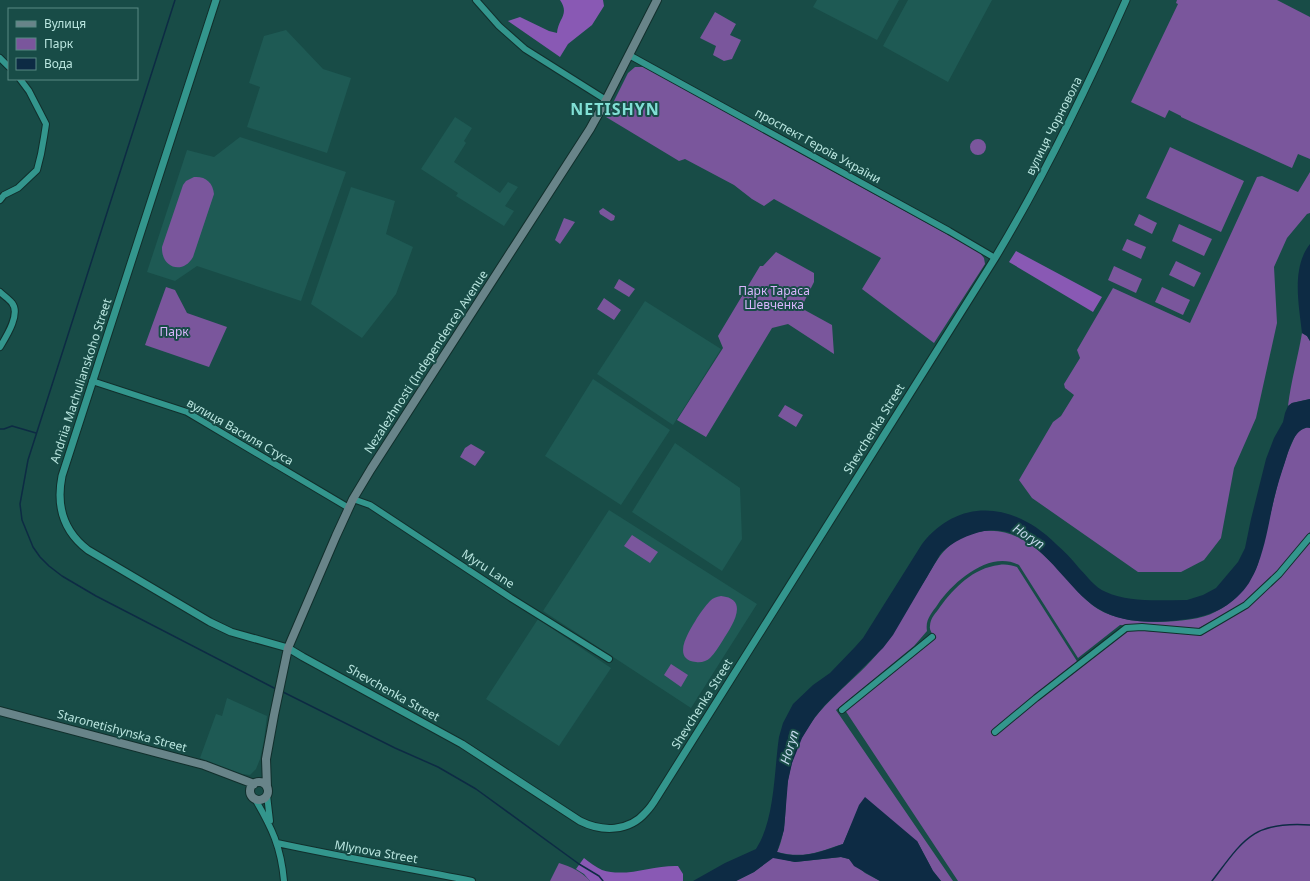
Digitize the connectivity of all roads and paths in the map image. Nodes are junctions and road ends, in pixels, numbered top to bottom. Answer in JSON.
{"nodes":[{"id":1,"x":216,"y":0,"type":"edge"},
{"id":2,"x":476,"y":0,"type":"edge"},
{"id":3,"x":657,"y":0,"type":"edge"},
{"id":4,"x":1126,"y":0,"type":"edge"},
{"id":5,"x":629,"y":55,"type":"junction"},
{"id":6,"x":0,"y":58,"type":"edge"},
{"id":7,"x":8,"y":66,"type":"edge"},
{"id":8,"x":21,"y":80,"type":"edge"},
{"id":9,"x":606,"y":100,"type":"junction"},
{"id":10,"x":0,"y":200,"type":"edge"},
{"id":11,"x":995,"y":258,"type":"junction"},
{"id":12,"x":0,"y":292,"type":"edge"},
{"id":13,"x":0,"y":347,"type":"edge"},
{"id":14,"x":92,"y":381,"type":"junction"},
{"id":15,"x":353,"y":499,"type":"junction"},
{"id":16,"x":349,"y":508,"type":"junction"},
{"id":17,"x":1310,"y":537,"type":"edge"},
{"id":18,"x":932,"y":637,"type":"dead end"},
{"id":19,"x":288,"y":648,"type":"junction"},
{"id":20,"x":609,"y":659,"type":"dead end"},
{"id":21,"x":842,"y":710,"type":"dead end"},
{"id":22,"x":0,"y":711,"type":"edge"},
{"id":23,"x":995,"y":732,"type":"dead end"},
{"id":24,"x":266,"y":759,"type":"junction"},
{"id":25,"x":237,"y":778,"type":"junction"},
{"id":26,"x":256,"y":783,"type":"junction"},
{"id":27,"x":267,"y":791,"type":"junction"},
{"id":28,"x":254,"y":797,"type":"junction"},
{"id":29,"x":270,"y":825,"type":"junction"},
{"id":30,"x":277,"y":843,"type":"junction"},
{"id":31,"x":284,"y":881,"type":"edge"},
{"id":32,"x":472,"y":881,"type":"edge"}],
"edges":[{"from":1,"to":14,"type":"street","name":"Andriia Machulianskoho Street"},
{"from":2,"to":9,"type":"street"},
{"from":3,"to":5,"type":"main road","name":"Nezalezhnosti (Independence) Avenue"},
{"from":4,"to":11,"type":"street","name":"вулиця Чорновола"},
{"from":5,"to":9,"type":"main road","name":"Nezalezhnosti (Independence) Avenue"},
{"from":5,"to":11,"type":"street","name":"проспект Героїв України"},
{"from":6,"to":7,"type":"street"},
{"from":8,"to":10,"type":"street"},
{"from":9,"to":15,"type":"main road","name":"Nezalezhnosti (Independence) Avenue"},
{"from":11,"to":19,"type":"street","name":"Shevchenka Street"},
{"from":12,"to":13,"type":"street"},
{"from":14,"to":16,"type":"street","name":"вулиця Василя Стуса"},
{"from":14,"to":19,"type":"street","name":"Andriia Machulianskoho Street"},
{"from":15,"to":16,"type":"main road","name":"Nezalezhnosti (Independence) Avenue"},
{"from":15,"to":20,"type":"street","name":"Myru Lane"},
{"from":16,"to":19,"type":"main road","name":"Nezalezhnosti (Independence) Avenue"},
{"from":17,"to":23,"type":"street"},
{"from":18,"to":21,"type":"street"},
{"from":19,"to":24,"type":"main road","name":"Nezalezhnosti (Independence) Avenue"},
{"from":22,"to":25,"type":"main road","name":"Staronetishynska Street"},
{"from":24,"to":26,"type":"main road"},
{"from":24,"to":27,"type":"main road"},
{"from":25,"to":26,"type":"main road","name":"Staronetishynska Street"},
{"from":25,"to":28,"type":"main road","name":"Staronetishynska Street"},
{"from":26,"to":27,"type":"main road"},
{"from":26,"to":28,"type":"main road"},
{"from":27,"to":28,"type":"main road"},
{"from":27,"to":29,"type":"street"},
{"from":28,"to":29,"type":"street"},
{"from":29,"to":30,"type":"street"},
{"from":30,"to":31,"type":"street"},
{"from":30,"to":32,"type":"street","name":"Mlynova Street"}]}
